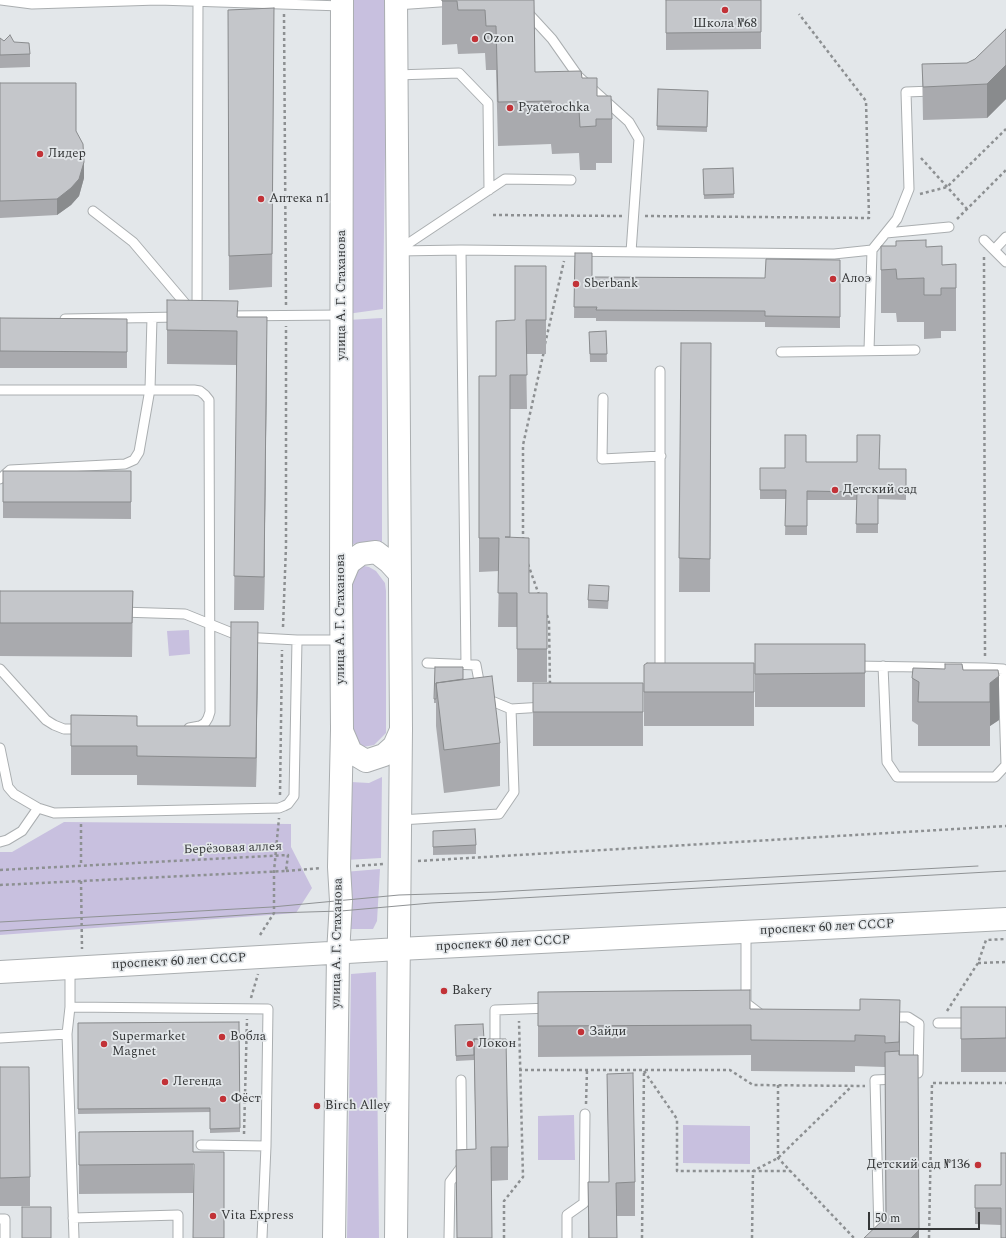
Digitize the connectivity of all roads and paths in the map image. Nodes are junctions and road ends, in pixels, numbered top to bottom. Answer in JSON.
{"nodes":[{"id":1,"x":1,"y":0,"type":"edge"},
{"id":2,"x":158,"y":0,"type":"edge"},
{"id":3,"x":198,"y":1,"type":"junction"},
{"id":4,"x":462,"y":1,"type":"edge"},
{"id":5,"x":32,"y":2,"type":"edge"},
{"id":6,"x":342,"y":3,"type":"edge"},
{"id":7,"x":396,"y":3,"type":"edge"},
{"id":8,"x":284,"y":4,"type":"junction"},
{"id":9,"x":516,"y":8,"type":"edge"},
{"id":10,"x":799,"y":14,"type":"dead end"},
{"id":11,"x":396,"y":75,"type":"junction"},
{"id":12,"x":944,"y":91,"type":"edge"},
{"id":13,"x":1006,"y":128,"type":"edge"},
{"id":14,"x":907,"y":140,"type":"junction"},
{"id":15,"x":1006,"y":170,"type":"edge"},
{"id":16,"x":571,"y":180,"type":"dead end"},
{"id":17,"x":947,"y":187,"type":"junction"},
{"id":18,"x":489,"y":190,"type":"junction"},
{"id":19,"x":905,"y":197,"type":"junction"},
{"id":20,"x":967,"y":209,"type":"junction"},
{"id":21,"x":93,"y":211,"type":"dead end"},
{"id":22,"x":493,"y":214,"type":"dead end"},
{"id":23,"x":633,"y":216,"type":"junction"},
{"id":24,"x":950,"y":227,"type":"joint"},
{"id":25,"x":886,"y":233,"type":"junction"},
{"id":26,"x":1006,"y":237,"type":"edge"},
{"id":27,"x":984,"y":240,"type":"joint"},
{"id":28,"x":461,"y":250,"type":"junction"},
{"id":29,"x":872,"y":250,"type":"junction"},
{"id":30,"x":994,"y":250,"type":"junction"},
{"id":31,"x":397,"y":251,"type":"junction"},
{"id":32,"x":566,"y":251,"type":"junction"},
{"id":33,"x":631,"y":252,"type":"junction"},
{"id":34,"x":1006,"y":262,"type":"edge"},
{"id":35,"x":342,"y":315,"type":"junction"},
{"id":36,"x":219,"y":316,"type":"edge"},
{"id":37,"x":286,"y":316,"type":"junction"},
{"id":38,"x":200,"y":317,"type":"junction"},
{"id":39,"x":152,"y":318,"type":"junction"},
{"id":40,"x":53,"y":319,"type":"edge"},
{"id":41,"x":869,"y":350,"type":"junction"},
{"id":42,"x":915,"y":350,"type":"dead end"},
{"id":43,"x":781,"y":352,"type":"dead end"},
{"id":44,"x":660,"y":371,"type":"dead end"},
{"id":45,"x":150,"y":389,"type":"junction"},
{"id":46,"x":0,"y":390,"type":"edge"},
{"id":47,"x":603,"y":398,"type":"dead end"},
{"id":48,"x":661,"y":456,"type":"junction"},
{"id":49,"x":0,"y":479,"type":"edge"},
{"id":50,"x":523,"y":543,"type":"edge"},
{"id":51,"x":526,"y":558,"type":"edge"},
{"id":52,"x":400,"y":574,"type":"junction"},
{"id":53,"x":341,"y":582,"type":"junction"},
{"id":54,"x":541,"y":600,"type":"edge"},
{"id":55,"x":110,"y":612,"type":"edge"},
{"id":56,"x":546,"y":614,"type":"edge"},
{"id":57,"x":209,"y":624,"type":"junction"},
{"id":58,"x":283,"y":639,"type":"junction"},
{"id":59,"x":297,"y":640,"type":"junction"},
{"id":60,"x":341,"y":640,"type":"junction"},
{"id":61,"x":427,"y":663,"type":"dead end"},
{"id":62,"x":466,"y":664,"type":"junction"},
{"id":63,"x":845,"y":666,"type":"edge"},
{"id":64,"x":883,"y":666,"type":"junction"},
{"id":65,"x":985,"y":668,"type":"junction"},
{"id":66,"x":0,"y":669,"type":"edge"},
{"id":67,"x":660,"y":682,"type":"edge"},
{"id":68,"x":550,"y":686,"type":"edge"},
{"id":69,"x":550,"y":706,"type":"edge"},
{"id":70,"x":511,"y":709,"type":"junction"},
{"id":71,"x":94,"y":728,"type":"edge"},
{"id":72,"x":179,"y":728,"type":"edge"},
{"id":73,"x":401,"y":729,"type":"junction"},
{"id":74,"x":342,"y":730,"type":"junction"},
{"id":75,"x":0,"y":748,"type":"edge"},
{"id":76,"x":38,"y":808,"type":"junction"},
{"id":77,"x":279,"y":808,"type":"junction"},
{"id":78,"x":81,"y":818,"type":"dead end"},
{"id":79,"x":400,"y":820,"type":"junction"},
{"id":80,"x":1006,"y":826,"type":"edge"},
{"id":81,"x":0,"y":842,"type":"edge"},
{"id":82,"x":276,"y":855,"type":"junction"},
{"id":83,"x":400,"y":863,"type":"junction"},
{"id":84,"x":81,"y":866,"type":"junction"},
{"id":85,"x":339,"y":867,"type":"junction"},
{"id":86,"x":0,"y":870,"type":"edge"},
{"id":87,"x":286,"y":870,"type":"junction"},
{"id":88,"x":274,"y":871,"type":"junction"},
{"id":89,"x":81,"y":881,"type":"junction"},
{"id":90,"x":0,"y":885,"type":"edge"},
{"id":91,"x":1006,"y":919,"type":"edge"},
{"id":92,"x":746,"y":932,"type":"junction"},
{"id":93,"x":260,"y":935,"type":"dead end"},
{"id":94,"x":1006,"y":940,"type":"edge"},
{"id":95,"x":82,"y":949,"type":"dead end"},
{"id":96,"x":399,"y":950,"type":"junction"},
{"id":97,"x":338,"y":954,"type":"junction"},
{"id":98,"x":1006,"y":962,"type":"edge"},
{"id":99,"x":978,"y":963,"type":"junction"},
{"id":100,"x":70,"y":968,"type":"junction"},
{"id":101,"x":0,"y":972,"type":"edge"},
{"id":102,"x":258,"y":974,"type":"dead end"},
{"id":103,"x":250,"y":1000,"type":"dead end"},
{"id":104,"x":70,"y":1007,"type":"junction"},
{"id":105,"x":558,"y":1008,"type":"edge"},
{"id":106,"x":518,"y":1009,"type":"junction"},
{"id":107,"x":247,"y":1014,"type":"dead end"},
{"id":108,"x":773,"y":1017,"type":"edge"},
{"id":109,"x":884,"y":1017,"type":"edge"},
{"id":110,"x":938,"y":1023,"type":"joint"},
{"id":111,"x":984,"y":1023,"type":"edge"},
{"id":112,"x":67,"y":1034,"type":"junction"},
{"id":113,"x":0,"y":1038,"type":"edge"},
{"id":114,"x":495,"y":1058,"type":"edge"},
{"id":115,"x":520,"y":1070,"type":"junction"},
{"id":116,"x":587,"y":1070,"type":"junction"},
{"id":117,"x":644,"y":1070,"type":"junction"},
{"id":118,"x":461,"y":1080,"type":"dead end"},
{"id":119,"x":1006,"y":1083,"type":"edge"},
{"id":120,"x":778,"y":1085,"type":"junction"},
{"id":121,"x":853,"y":1086,"type":"junction"},
{"id":122,"x":875,"y":1086,"type":"junction"},
{"id":123,"x":585,"y":1114,"type":"joint"},
{"id":124,"x":201,"y":1145,"type":"dead end"},
{"id":125,"x":244,"y":1145,"type":"junction"},
{"id":126,"x":266,"y":1146,"type":"junction"},
{"id":127,"x":778,"y":1158,"type":"junction"},
{"id":128,"x":753,"y":1171,"type":"junction"},
{"id":129,"x":790,"y":1171,"type":"junction"},
{"id":130,"x":73,"y":1218,"type":"junction"},
{"id":131,"x":0,"y":1219,"type":"edge"},
{"id":132,"x":5,"y":1238,"type":"edge"},
{"id":133,"x":74,"y":1238,"type":"edge"},
{"id":134,"x":178,"y":1238,"type":"edge"},
{"id":135,"x":262,"y":1238,"type":"edge"},
{"id":136,"x":334,"y":1238,"type":"edge"},
{"id":137,"x":396,"y":1238,"type":"edge"},
{"id":138,"x":450,"y":1238,"type":"edge"},
{"id":139,"x":504,"y":1238,"type":"edge"},
{"id":140,"x":567,"y":1238,"type":"edge"},
{"id":141,"x":642,"y":1238,"type":"edge"},
{"id":142,"x":752,"y":1238,"type":"edge"},
{"id":143,"x":854,"y":1238,"type":"edge"},
{"id":144,"x":877,"y":1238,"type":"edge"},
{"id":145,"x":929,"y":1238,"type":"edge"}],
"edges":[{"from":1,"to":5,"type":"lane"},
{"from":2,"to":3,"type":"lane"},
{"from":2,"to":5,"type":"lane"},
{"from":3,"to":8,"type":"lane"},
{"from":3,"to":38,"type":"lane"},
{"from":4,"to":7,"type":"lane"},
{"from":6,"to":8,"type":"lane"},
{"from":6,"to":35,"type":"main road","name":"улица А. Г. Стаханова"},
{"from":7,"to":11,"type":"main road"},
{"from":8,"to":37,"type":"path"},
{"from":9,"to":23,"type":"lane"},
{"from":10,"to":23,"type":"path"},
{"from":11,"to":18,"type":"lane"},
{"from":11,"to":31,"type":"main road"},
{"from":12,"to":14,"type":"lane"},
{"from":13,"to":17,"type":"path"},
{"from":14,"to":17,"type":"path"},
{"from":14,"to":19,"type":"lane"},
{"from":15,"to":20,"type":"path"},
{"from":16,"to":18,"type":"lane"},
{"from":17,"to":19,"type":"path"},
{"from":17,"to":20,"type":"path"},
{"from":18,"to":31,"type":"lane"},
{"from":19,"to":25,"type":"lane"},
{"from":20,"to":24,"type":"path"},
{"from":21,"to":38,"type":"lane"},
{"from":22,"to":23,"type":"path"},
{"from":23,"to":33,"type":"lane"},
{"from":24,"to":25,"type":"lane"},
{"from":25,"to":29,"type":"lane"},
{"from":26,"to":30,"type":"lane"},
{"from":27,"to":30,"type":"lane"},
{"from":27,"to":65,"type":"path"},
{"from":28,"to":31,"type":"lane"},
{"from":28,"to":32,"type":"lane"},
{"from":28,"to":62,"type":"lane"},
{"from":29,"to":33,"type":"lane"},
{"from":29,"to":41,"type":"lane"},
{"from":30,"to":34,"type":"lane"},
{"from":31,"to":52,"type":"main road"},
{"from":32,"to":33,"type":"lane"},
{"from":32,"to":50,"type":"path"},
{"from":35,"to":37,"type":"lane"},
{"from":35,"to":53,"type":"main road","name":"улица А. Г. Стаханова"},
{"from":36,"to":37,"type":"lane"},
{"from":37,"to":58,"type":"path"},
{"from":38,"to":39,"type":"lane"},
{"from":39,"to":40,"type":"lane"},
{"from":39,"to":45,"type":"lane"},
{"from":41,"to":42,"type":"lane"},
{"from":41,"to":43,"type":"lane"},
{"from":44,"to":48,"type":"lane"},
{"from":45,"to":46,"type":"lane"},
{"from":45,"to":49,"type":"lane"},
{"from":45,"to":57,"type":"lane"},
{"from":47,"to":48,"type":"lane"},
{"from":48,"to":67,"type":"lane"},
{"from":51,"to":54,"type":"path"},
{"from":52,"to":53,"type":"main road"},
{"from":52,"to":73,"type":"main road"},
{"from":53,"to":60,"type":"main road","name":"улица А. Г. Стаханова"},
{"from":55,"to":57,"type":"lane"},
{"from":56,"to":68,"type":"path"},
{"from":57,"to":58,"type":"lane"},
{"from":57,"to":72,"type":"lane"},
{"from":58,"to":59,"type":"lane"},
{"from":58,"to":77,"type":"path"},
{"from":59,"to":60,"type":"lane"},
{"from":59,"to":77,"type":"lane"},
{"from":60,"to":74,"type":"main road","name":"улица А. Г. Стаханова"},
{"from":61,"to":62,"type":"lane"},
{"from":62,"to":70,"type":"lane"},
{"from":63,"to":64,"type":"lane"},
{"from":64,"to":65,"type":"lane"},
{"from":64,"to":65,"type":"lane"},
{"from":66,"to":71,"type":"lane"},
{"from":69,"to":70,"type":"lane"},
{"from":70,"to":79,"type":"lane"},
{"from":73,"to":74,"type":"main road"},
{"from":73,"to":79,"type":"main road"},
{"from":74,"to":85,"type":"main road","name":"улица А. Г. Стаханова"},
{"from":75,"to":76,"type":"lane"},
{"from":76,"to":77,"type":"lane"},
{"from":76,"to":81,"type":"lane"},
{"from":77,"to":82,"type":"path"},
{"from":78,"to":84,"type":"path"},
{"from":79,"to":83,"type":"main road"},
{"from":80,"to":83,"type":"path"},
{"from":82,"to":84,"type":"path","name":"Берёзовая аллея"},
{"from":82,"to":87,"type":"path","name":"Берёзовая аллея"},
{"from":82,"to":88,"type":"path"},
{"from":83,"to":85,"type":"path"},
{"from":83,"to":96,"type":"main road"},
{"from":84,"to":86,"type":"path","name":"Берёзовая аллея"},
{"from":85,"to":87,"type":"path"},
{"from":85,"to":97,"type":"main road","name":"улица А. Г. Стаханова"},
{"from":87,"to":88,"type":"path","name":"Берёзовая аллея"},
{"from":88,"to":89,"type":"path","name":"Берёзовая аллея"},
{"from":88,"to":93,"type":"path"},
{"from":89,"to":90,"type":"path","name":"Берёзовая аллея"},
{"from":89,"to":95,"type":"path"},
{"from":91,"to":92,"type":"main road","name":"проспект 60 лет СССР"},
{"from":92,"to":96,"type":"main road","name":"проспект 60 лет СССР"},
{"from":92,"to":108,"type":"lane"},
{"from":94,"to":99,"type":"path"},
{"from":96,"to":97,"type":"main road","name":"проспект 60 лет СССР"},
{"from":96,"to":137,"type":"main road"},
{"from":97,"to":100,"type":"main road","name":"проспект 60 лет СССР"},
{"from":97,"to":136,"type":"main road","name":"улица А. Г. Стаханова"},
{"from":98,"to":99,"type":"path"},
{"from":99,"to":110,"type":"path"},
{"from":100,"to":101,"type":"main road","name":"проспект 60 лет СССР"},
{"from":100,"to":104,"type":"lane"},
{"from":102,"to":103,"type":"path"},
{"from":104,"to":112,"type":"lane"},
{"from":104,"to":126,"type":"lane"},
{"from":105,"to":106,"type":"lane"},
{"from":106,"to":114,"type":"lane"},
{"from":106,"to":115,"type":"path"},
{"from":107,"to":125,"type":"path"},
{"from":109,"to":122,"type":"lane"},
{"from":110,"to":111,"type":"lane"},
{"from":112,"to":113,"type":"lane"},
{"from":112,"to":130,"type":"lane"},
{"from":115,"to":116,"type":"path"},
{"from":115,"to":139,"type":"path"},
{"from":116,"to":117,"type":"path"},
{"from":116,"to":123,"type":"path"},
{"from":117,"to":120,"type":"path"},
{"from":117,"to":128,"type":"path"},
{"from":117,"to":141,"type":"path"},
{"from":118,"to":138,"type":"lane"},
{"from":119,"to":145,"type":"path"},
{"from":120,"to":121,"type":"path"},
{"from":120,"to":127,"type":"path"},
{"from":121,"to":122,"type":"path"},
{"from":121,"to":127,"type":"path"},
{"from":122,"to":144,"type":"lane"},
{"from":123,"to":140,"type":"lane"},
{"from":124,"to":125,"type":"lane"},
{"from":125,"to":126,"type":"lane"},
{"from":126,"to":135,"type":"lane"},
{"from":127,"to":128,"type":"path"},
{"from":127,"to":129,"type":"path"},
{"from":128,"to":129,"type":"path"},
{"from":128,"to":142,"type":"path"},
{"from":129,"to":143,"type":"path"},
{"from":130,"to":133,"type":"lane"},
{"from":130,"to":134,"type":"lane"},
{"from":131,"to":132,"type":"lane"}]}
